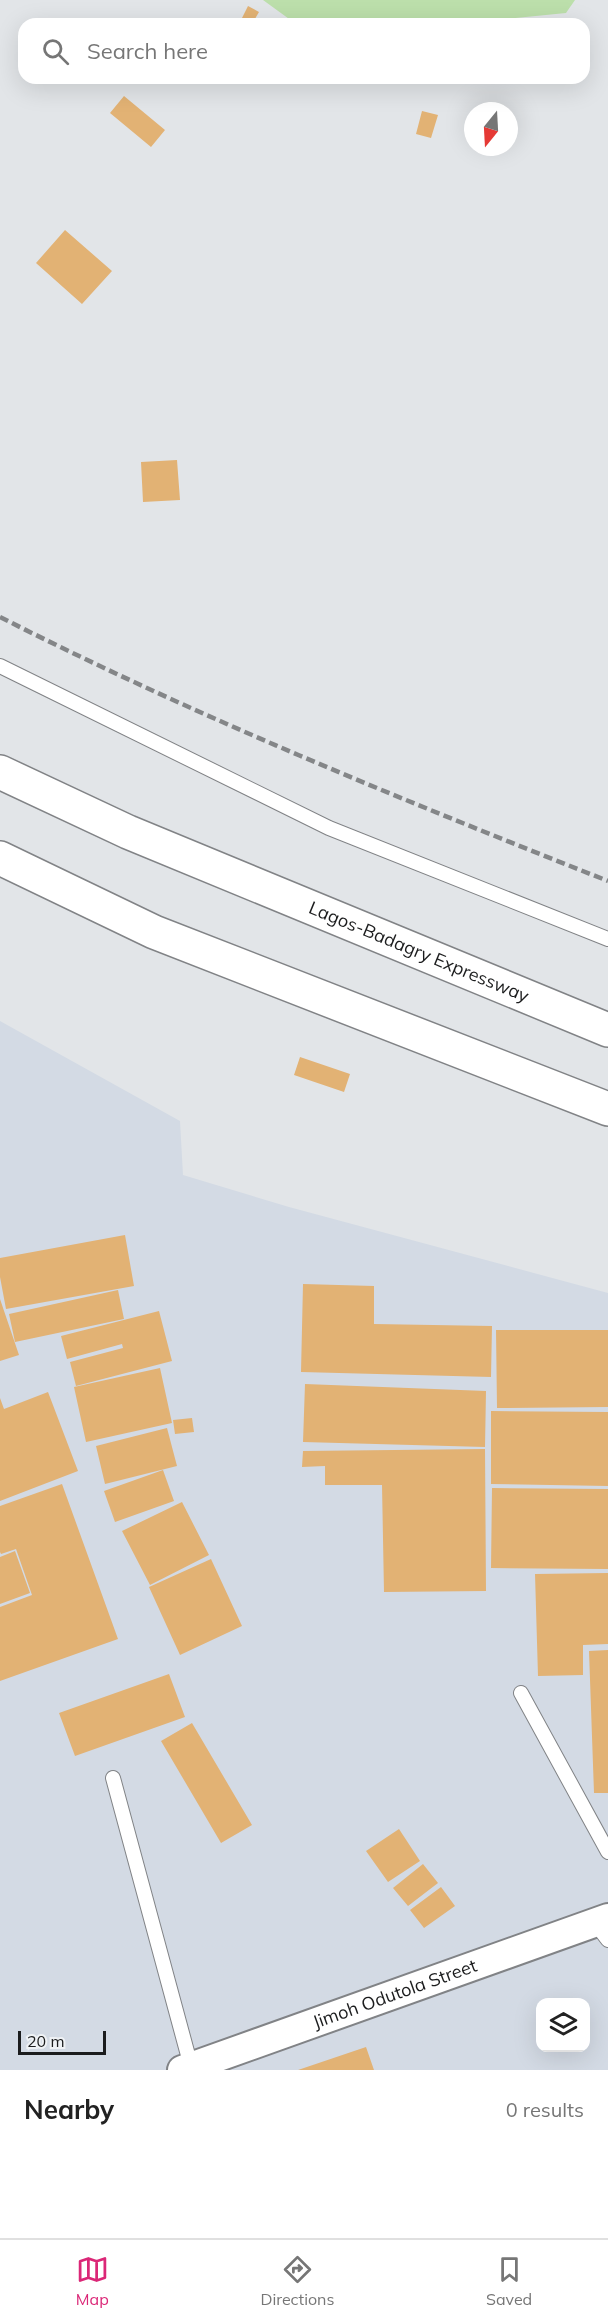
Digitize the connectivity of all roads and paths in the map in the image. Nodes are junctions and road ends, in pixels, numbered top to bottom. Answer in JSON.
{"nodes":[{"id":1,"x":0,"y":666,"type":"edge"},
{"id":2,"x":0,"y":772,"type":"edge"},
{"id":3,"x":0,"y":858,"type":"edge"},
{"id":4,"x":608,"y":939,"type":"edge"},
{"id":5,"x":608,"y":1030,"type":"edge"},
{"id":6,"x":608,"y":1109,"type":"edge"},
{"id":7,"x":521,"y":1693,"type":"dead end"},
{"id":8,"x":113,"y":1778,"type":"dead end"},
{"id":9,"x":608,"y":1852,"type":"edge"},
{"id":10,"x":604,"y":1927,"type":"edge"},
{"id":11,"x":188,"y":2069,"type":"edge"}],
"edges":[{"from":1,"to":4,"type":"lane"},
{"from":2,"to":5,"type":"highway","name":"Lagos-Badagry Expressway"},
{"from":3,"to":6,"type":"highway"},
{"from":7,"to":9,"type":"lane"},
{"from":8,"to":11,"type":"lane"},
{"from":10,"to":11,"type":"street","name":"Jimoh Odutola Street"}]}
